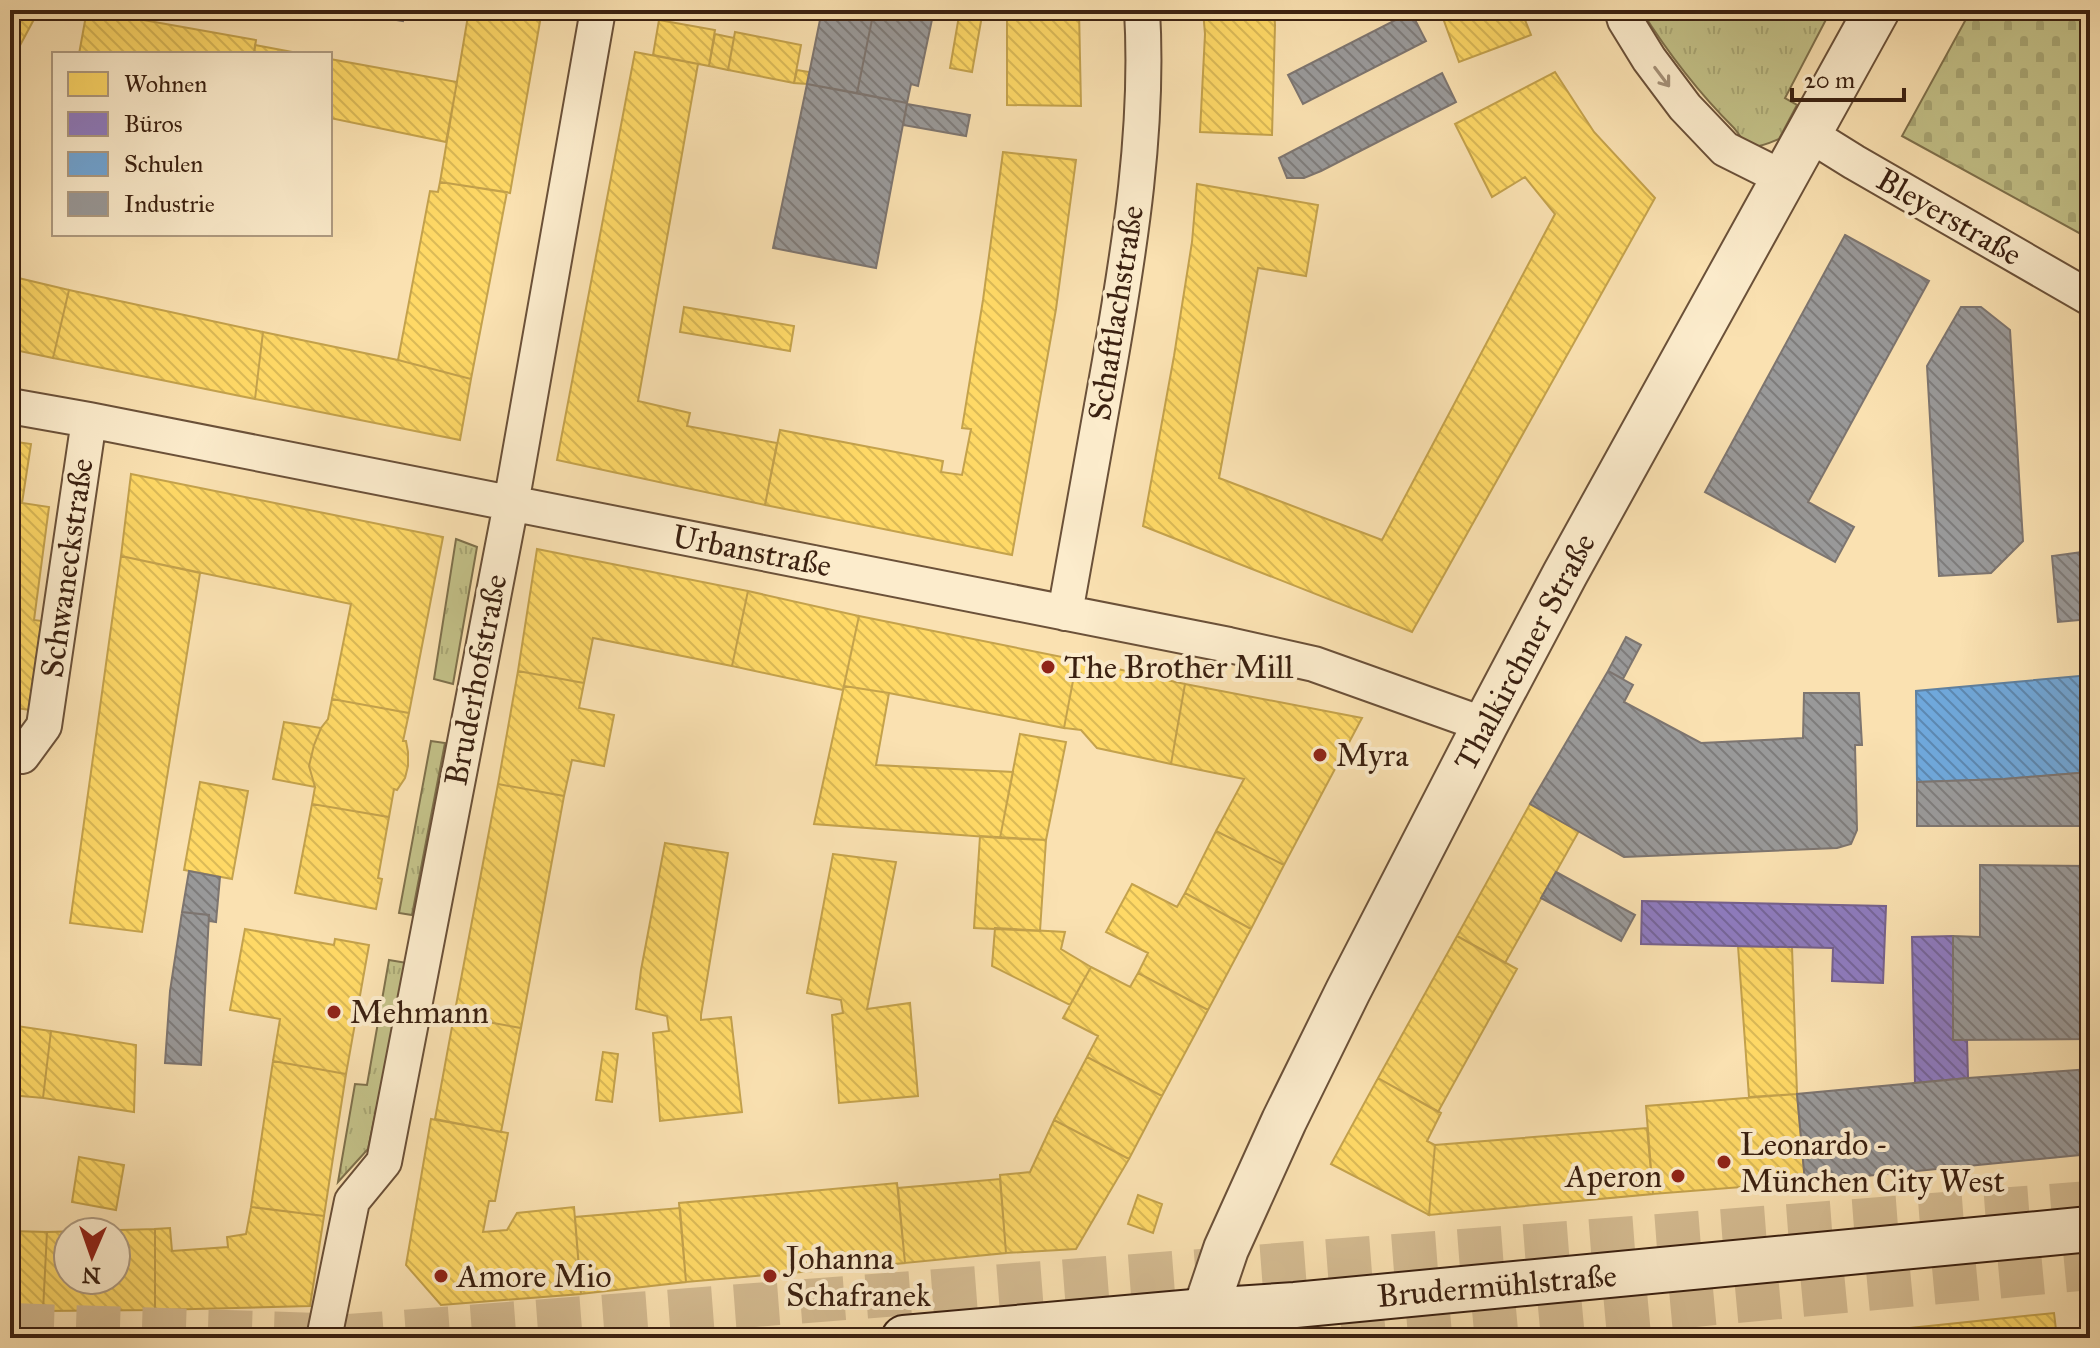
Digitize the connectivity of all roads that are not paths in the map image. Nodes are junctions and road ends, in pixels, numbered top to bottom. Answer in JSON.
{"nodes":[{"id":1,"x":598,"y":10,"type":"edge"},
{"id":2,"x":1142,"y":10,"type":"edge"},
{"id":3,"x":1622,"y":10,"type":"edge"},
{"id":4,"x":1877,"y":10,"type":"edge"},
{"id":5,"x":1809,"y":134,"type":"junction"},
{"id":6,"x":1783,"y":178,"type":"junction"},
{"id":7,"x":2090,"y":298,"type":"edge"},
{"id":8,"x":10,"y":406,"type":"edge"},
{"id":9,"x":89,"y":420,"type":"junction"},
{"id":10,"x":511,"y":504,"type":"junction"},
{"id":11,"x":1065,"y":613,"type":"junction"},
{"id":12,"x":1485,"y":725,"type":"junction"},
{"id":13,"x":22,"y":756,"type":"dead end"},
{"id":14,"x":2090,"y":1229,"type":"edge"},
{"id":15,"x":1201,"y":1329,"type":"edge"},
{"id":16,"x":324,"y":1338,"type":"edge"},
{"id":17,"x":904,"y":1338,"type":"edge"}],
"edges":[{"from":1,"to":10,"type":"street","name":"Bruderhofstraße"},
{"from":2,"to":11,"type":"street","name":"Schaftlachstraße"},
{"from":3,"to":6,"type":"street","one_way":true},
{"from":4,"to":5,"type":"street","name":"Thalkirchner Straße"},
{"from":5,"to":6,"type":"street","name":"Thalkirchner Straße"},
{"from":5,"to":7,"type":"street","name":"Bleyerstraße"},
{"from":6,"to":12,"type":"street","name":"Thalkirchner Straße"},
{"from":8,"to":9,"type":"street","name":"Urbanstraße"},
{"from":9,"to":10,"type":"street","name":"Urbanstraße"},
{"from":9,"to":13,"type":"street","name":"Schwaneckstraße"},
{"from":10,"to":11,"type":"street","name":"Urbanstraße"},
{"from":10,"to":16,"type":"street","name":"Bruderhofstraße"},
{"from":11,"to":12,"type":"street","name":"Urbanstraße"},
{"from":12,"to":15,"type":"street","name":"Thalkirchner Straße"},
{"from":14,"to":15,"type":"street","name":"Brudermühlstraße"},
{"from":15,"to":17,"type":"street","name":"Brudermühlstraße"}]}
